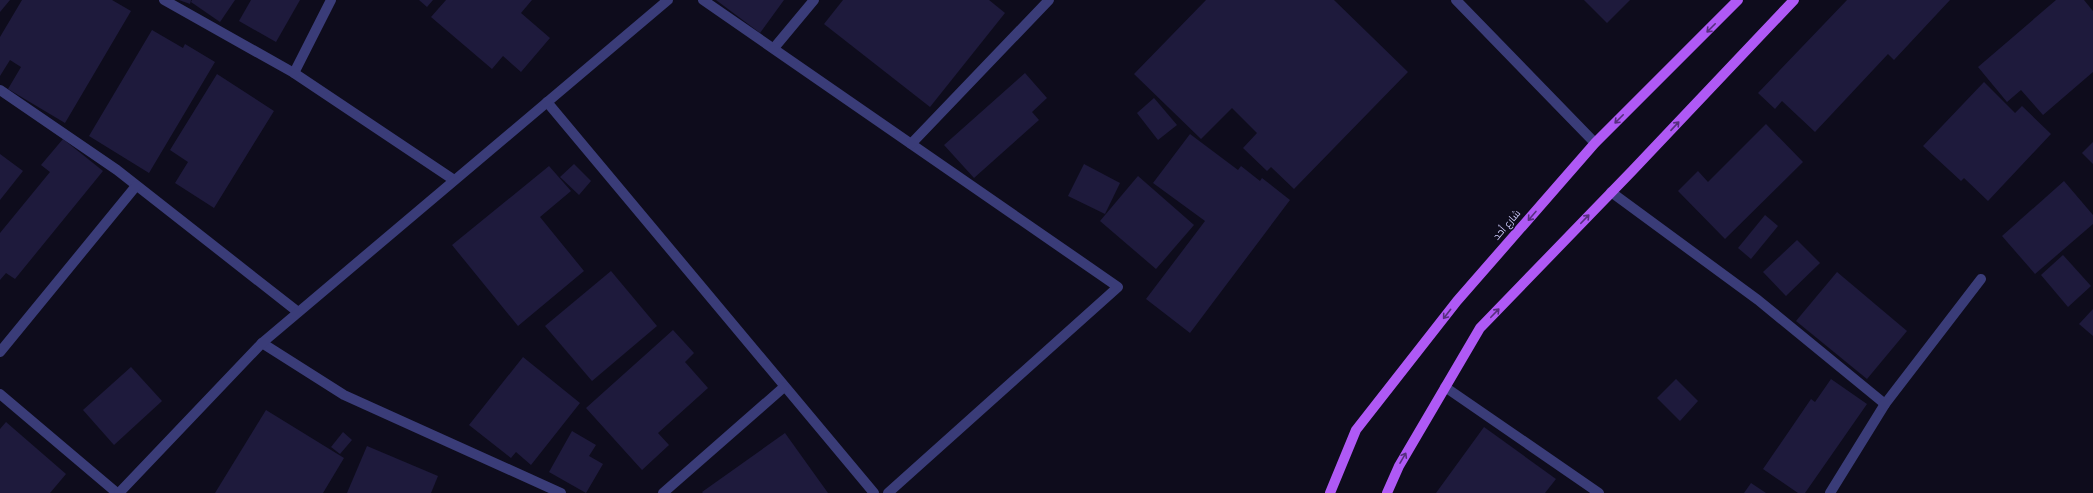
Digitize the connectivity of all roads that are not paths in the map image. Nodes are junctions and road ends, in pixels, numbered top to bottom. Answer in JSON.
{"nodes":[{"id":1,"x":164,"y":0,"type":"edge"},
{"id":2,"x":331,"y":0,"type":"edge"},
{"id":3,"x":668,"y":0,"type":"edge"},
{"id":4,"x":703,"y":0,"type":"edge"},
{"id":5,"x":814,"y":0,"type":"edge"},
{"id":6,"x":1049,"y":0,"type":"edge"},
{"id":7,"x":1456,"y":0,"type":"edge"},
{"id":8,"x":1738,"y":0,"type":"edge"},
{"id":9,"x":1794,"y":0,"type":"edge"},
{"id":10,"x":774,"y":48,"type":"junction"},
{"id":11,"x":294,"y":73,"type":"junction"},
{"id":12,"x":0,"y":90,"type":"edge"},
{"id":13,"x":547,"y":102,"type":"junction"},
{"id":14,"x":1595,"y":143,"type":"junction"},
{"id":15,"x":911,"y":144,"type":"junction"},
{"id":16,"x":454,"y":180,"type":"junction"},
{"id":17,"x":136,"y":186,"type":"junction"},
{"id":18,"x":1611,"y":192,"type":"junction"},
{"id":19,"x":1981,"y":279,"type":"dead end"},
{"id":20,"x":298,"y":312,"type":"junction"},
{"id":21,"x":262,"y":343,"type":"junction"},
{"id":22,"x":0,"y":352,"type":"edge"},
{"id":23,"x":1445,"y":386,"type":"junction"},
{"id":24,"x":784,"y":387,"type":"junction"},
{"id":25,"x":0,"y":394,"type":"edge"},
{"id":26,"x":1885,"y":404,"type":"junction"},
{"id":27,"x":118,"y":493,"type":"edge"},
{"id":28,"x":561,"y":493,"type":"edge"},
{"id":29,"x":663,"y":493,"type":"edge"},
{"id":30,"x":874,"y":493,"type":"edge"},
{"id":31,"x":888,"y":493,"type":"edge"},
{"id":32,"x":1330,"y":493,"type":"edge"},
{"id":33,"x":1387,"y":493,"type":"edge"},
{"id":34,"x":1599,"y":493,"type":"edge"},
{"id":35,"x":1830,"y":493,"type":"edge"}],
"edges":[{"from":1,"to":11,"type":"street"},
{"from":2,"to":11,"type":"street"},
{"from":3,"to":13,"type":"street"},
{"from":4,"to":10,"type":"street"},
{"from":5,"to":10,"type":"street"},
{"from":6,"to":15,"type":"street"},
{"from":7,"to":14,"type":"street"},
{"from":8,"to":14,"type":"main road","name":"شارع أحد","one_way":true},
{"from":18,"to":9,"type":"main road","one_way":true},
{"from":10,"to":15,"type":"street"},
{"from":11,"to":16,"type":"street"},
{"from":12,"to":17,"type":"street"},
{"from":13,"to":16,"type":"street"},
{"from":13,"to":24,"type":"street"},
{"from":14,"to":32,"type":"main road","name":"شارع أحد","one_way":true},
{"from":15,"to":31,"type":"street"},
{"from":16,"to":20,"type":"street"},
{"from":17,"to":20,"type":"street"},
{"from":17,"to":22,"type":"street"},
{"from":23,"to":18,"type":"main road","one_way":true},
{"from":18,"to":26,"type":"street"},
{"from":19,"to":26,"type":"street"},
{"from":20,"to":21,"type":"street"},
{"from":21,"to":27,"type":"street"},
{"from":21,"to":28,"type":"street"},
{"from":33,"to":23,"type":"main road","one_way":true},
{"from":23,"to":34,"type":"street"},
{"from":24,"to":29,"type":"street"},
{"from":24,"to":30,"type":"street"},
{"from":25,"to":27,"type":"street"},
{"from":26,"to":35,"type":"street"}]}
